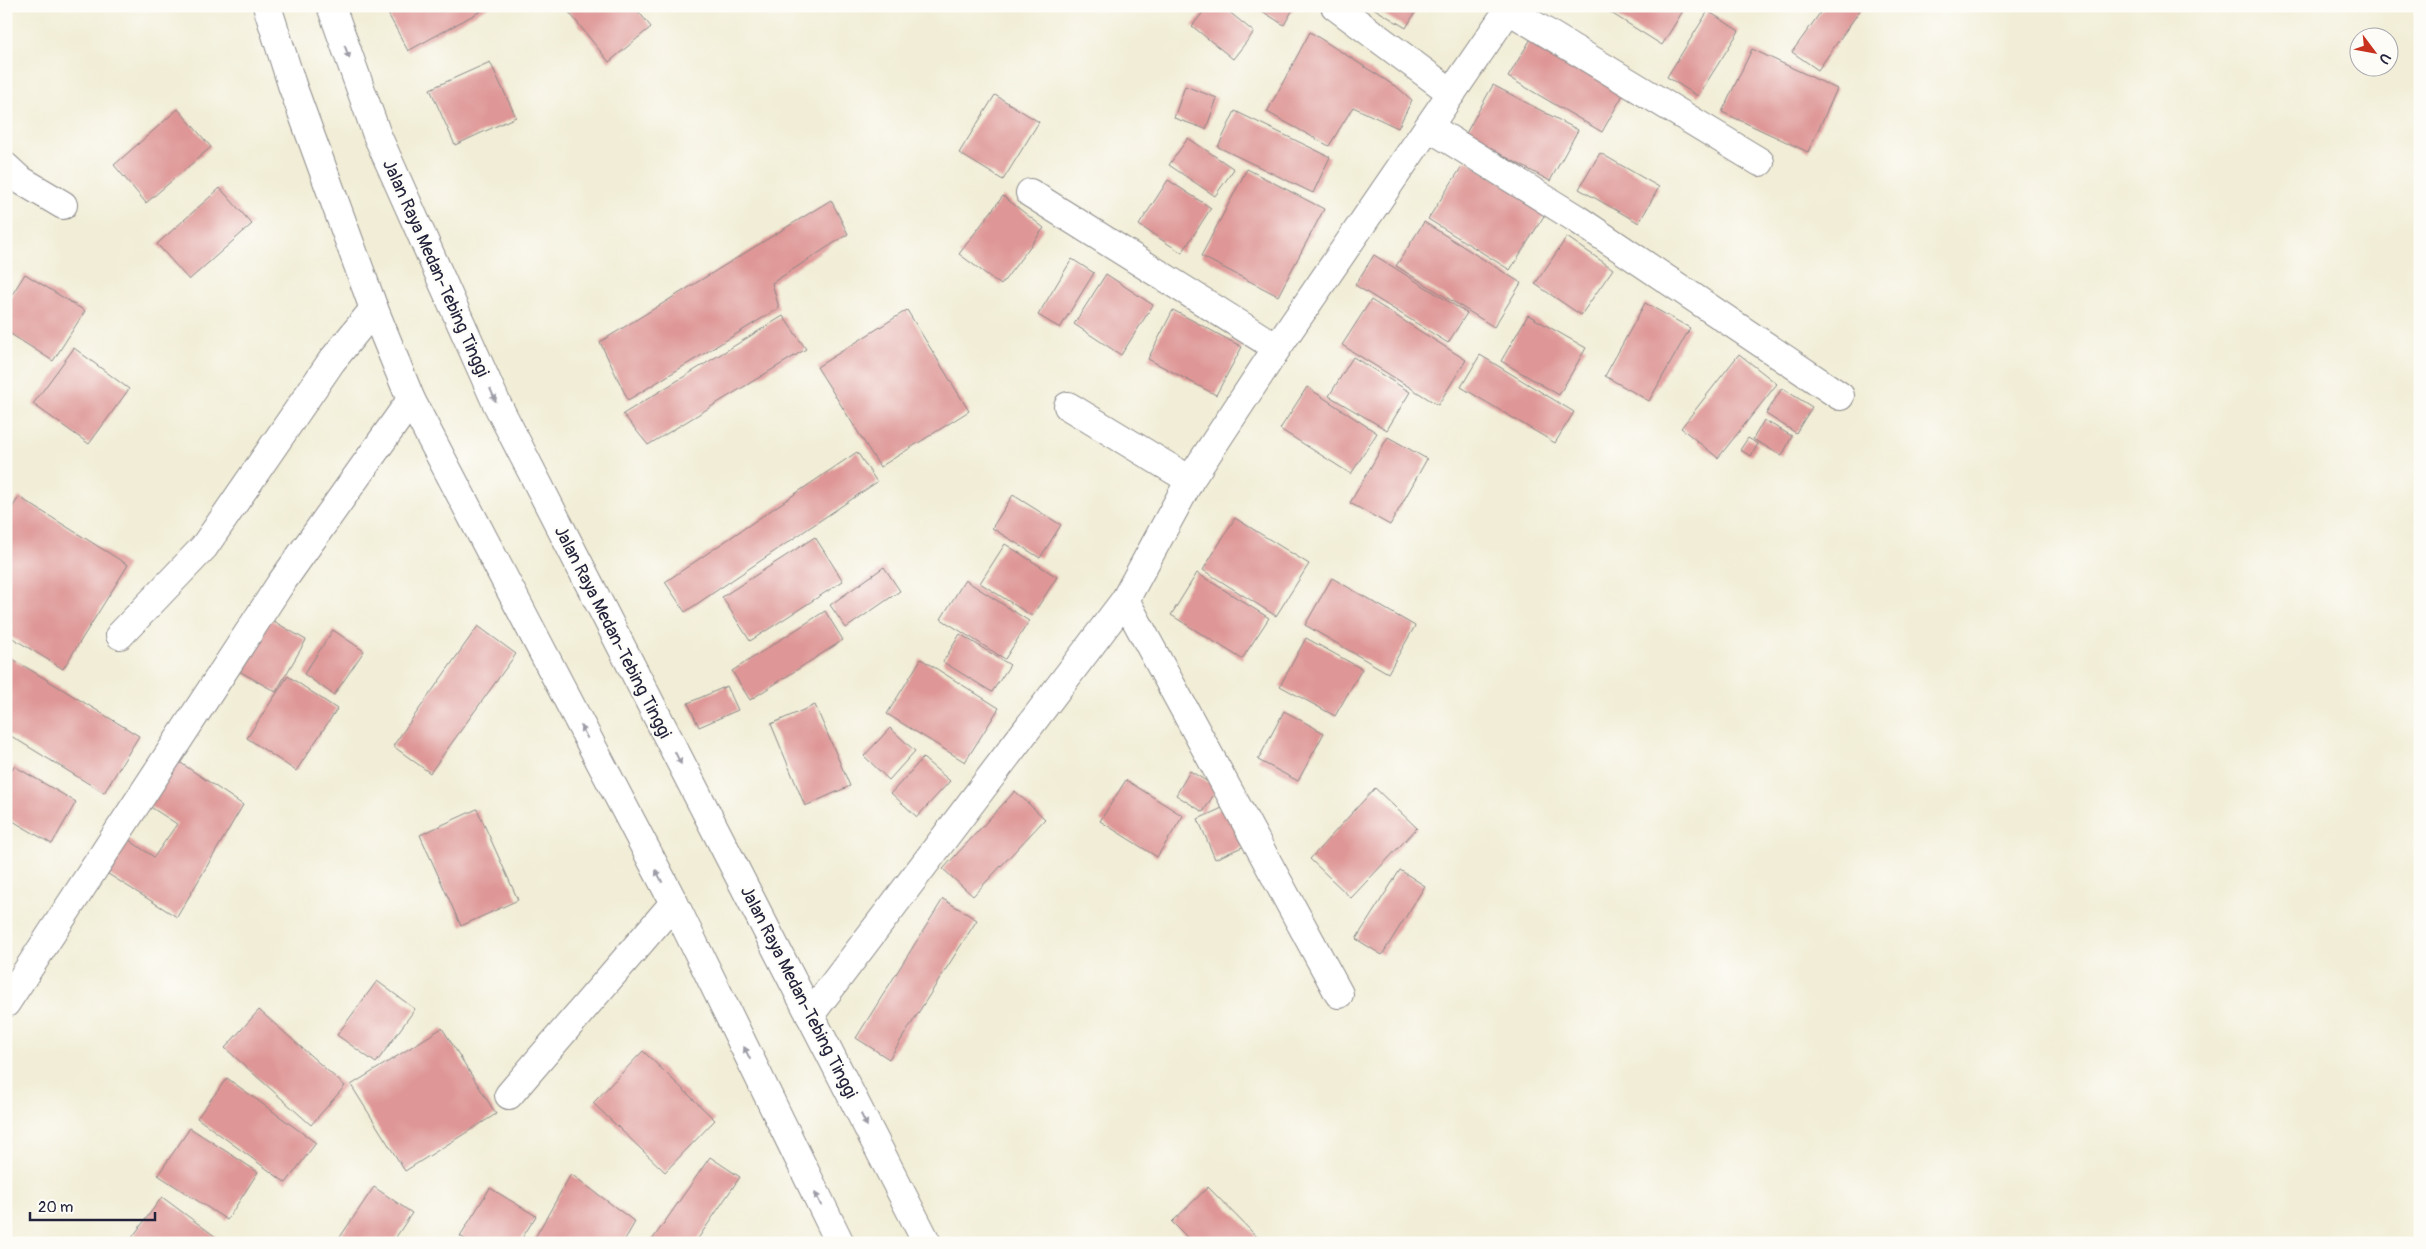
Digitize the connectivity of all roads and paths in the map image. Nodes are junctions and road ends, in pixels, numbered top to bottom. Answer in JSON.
{"nodes":[{"id":1,"x":267,"y":6,"type":"edge"},
{"id":2,"x":331,"y":6,"type":"edge"},
{"id":3,"x":1335,"y":6,"type":"edge"},
{"id":4,"x":1510,"y":8,"type":"edge"},
{"id":5,"x":1452,"y":93,"type":"junction"},
{"id":6,"x":1429,"y":127,"type":"junction"},
{"id":7,"x":1760,"y":162,"type":"dead end"},
{"id":8,"x":6,"y":167,"type":"edge"},
{"id":9,"x":1030,"y":193,"type":"dead end"},
{"id":10,"x":63,"y":205,"type":"dead end"},
{"id":11,"x":374,"y":309,"type":"junction"},
{"id":12,"x":1277,"y":348,"type":"junction"},
{"id":13,"x":1840,"y":396,"type":"dead end"},
{"id":14,"x":411,"y":400,"type":"junction"},
{"id":15,"x":1068,"y":406,"type":"dead end"},
{"id":16,"x":1190,"y":480,"type":"junction"},
{"id":17,"x":1125,"y":600,"type":"junction"},
{"id":18,"x":120,"y":635,"type":"dead end"},
{"id":19,"x":674,"y":903,"type":"junction"},
{"id":20,"x":1339,"y":994,"type":"dead end"},
{"id":21,"x":6,"y":1002,"type":"edge"},
{"id":22,"x":810,"y":1015,"type":"junction"},
{"id":23,"x":509,"y":1095,"type":"dead end"},
{"id":24,"x":840,"y":1243,"type":"edge"},
{"id":25,"x":928,"y":1243,"type":"edge"}],
"edges":[{"from":1,"to":11,"type":"main road"},
{"from":2,"to":22,"type":"main road","name":"Jalan Raya Medan-Tebing Tinggi","one_way":true},
{"from":3,"to":5,"type":"main road"},
{"from":4,"to":5,"type":"main road"},
{"from":4,"to":7,"type":"main road"},
{"from":5,"to":6,"type":"main road"},
{"from":6,"to":12,"type":"main road"},
{"from":6,"to":13,"type":"main road"},
{"from":8,"to":10,"type":"main road"},
{"from":9,"to":12,"type":"main road"},
{"from":11,"to":14,"type":"main road"},
{"from":11,"to":18,"type":"main road"},
{"from":12,"to":16,"type":"main road"},
{"from":19,"to":14,"type":"main road","one_way":true},
{"from":14,"to":21,"type":"main road"},
{"from":15,"to":16,"type":"main road"},
{"from":16,"to":17,"type":"main road"},
{"from":17,"to":20,"type":"main road"},
{"from":17,"to":22,"type":"main road"},
{"from":19,"to":23,"type":"main road"},
{"from":24,"to":19,"type":"main road","one_way":true},
{"from":22,"to":25,"type":"main road","name":"Jalan Raya Medan-Tebing Tinggi","one_way":true}]}
